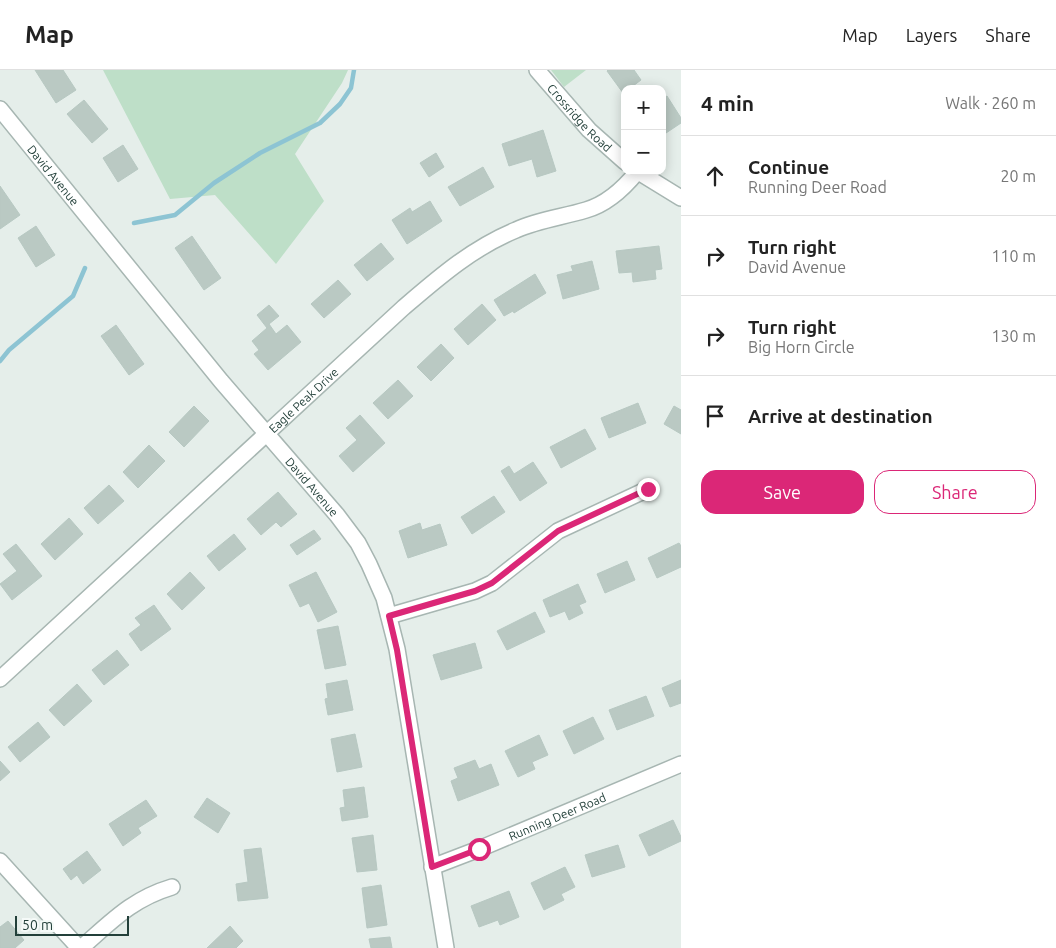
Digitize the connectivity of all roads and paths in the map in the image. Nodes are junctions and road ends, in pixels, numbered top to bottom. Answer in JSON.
{"nodes":[{"id":1,"x":537,"y":70,"type":"edge"},
{"id":2,"x":0,"y":109,"type":"edge"},
{"id":3,"x":621,"y":158,"type":"edge"},
{"id":4,"x":634,"y":175,"type":"edge"},
{"id":5,"x":642,"y":175,"type":"edge"},
{"id":6,"x":681,"y":198,"type":"edge"},
{"id":7,"x":266,"y":434,"type":"junction"},
{"id":8,"x":648,"y":489,"type":"dead end"},
{"id":9,"x":389,"y":616,"type":"junction"},
{"id":10,"x":0,"y":679,"type":"edge"},
{"id":11,"x":681,"y":764,"type":"edge"},
{"id":12,"x":0,"y":861,"type":"edge"},
{"id":13,"x":432,"y":867,"type":"junction"},
{"id":14,"x":172,"y":886,"type":"dead end"},
{"id":15,"x":80,"y":948,"type":"edge"},
{"id":16,"x":446,"y":948,"type":"edge"}],
"edges":[{"from":1,"to":3,"type":"street","name":"Crossridge Road"},
{"from":2,"to":7,"type":"street","name":"David Avenue"},
{"from":4,"to":7,"type":"street","name":"Eagle Peak Drive"},
{"from":5,"to":6,"type":"street"},
{"from":7,"to":9,"type":"street","name":"David Avenue"},
{"from":7,"to":10,"type":"street","name":"Eagle Peak Drive"},
{"from":8,"to":9,"type":"street"},
{"from":9,"to":13,"type":"street","name":"David Avenue"},
{"from":11,"to":13,"type":"street","name":"Running Deer Road"},
{"from":12,"to":15,"type":"street"},
{"from":13,"to":16,"type":"street","name":"David Avenue"},
{"from":14,"to":15,"type":"street"}]}
